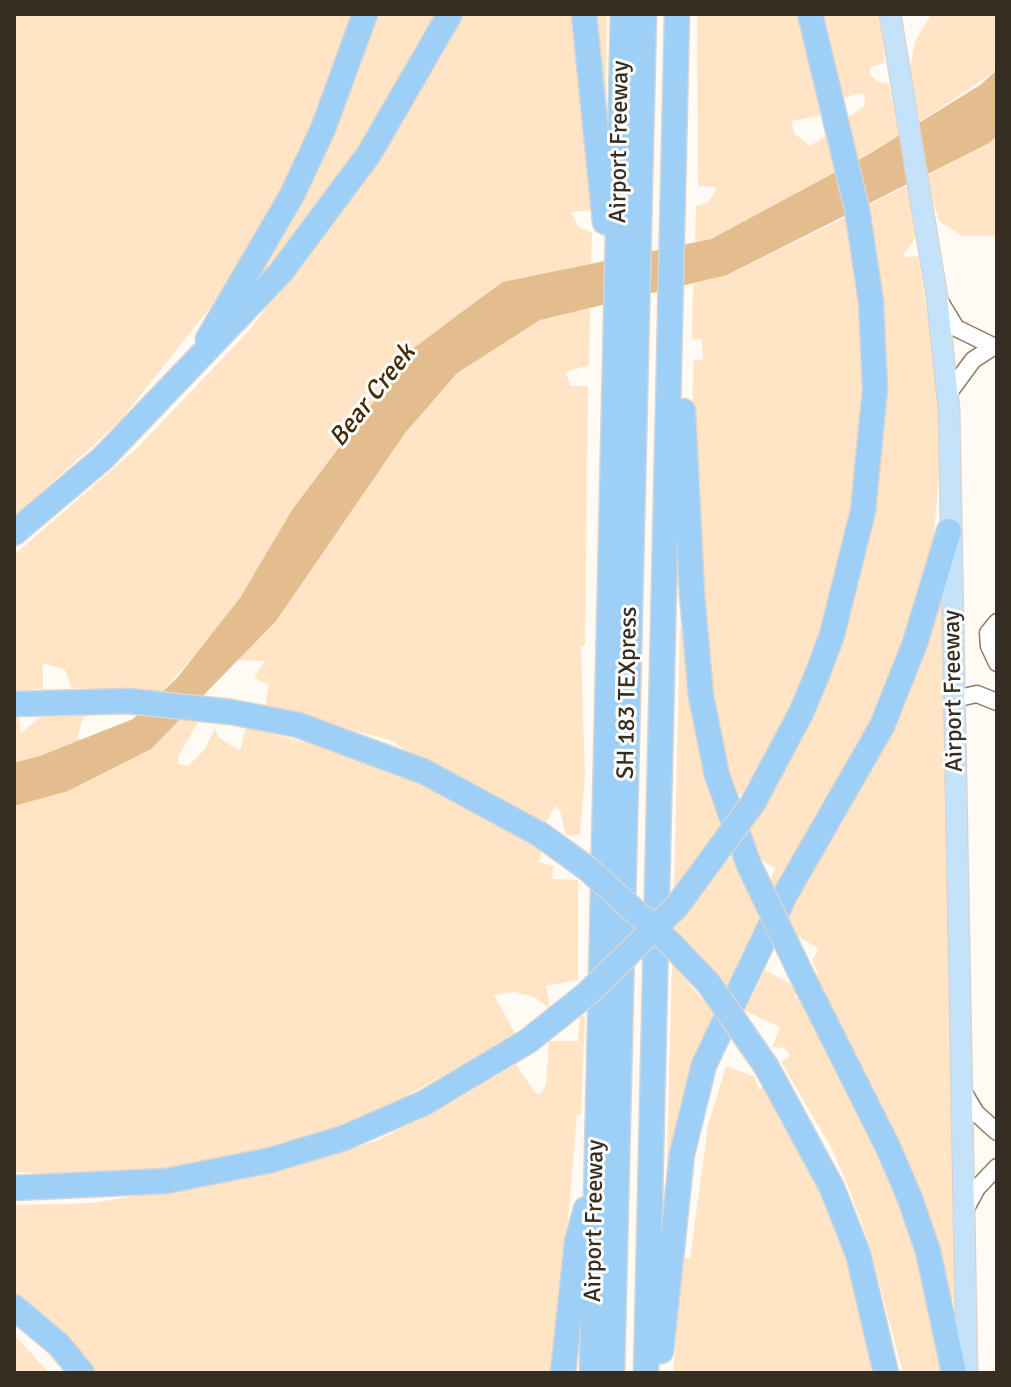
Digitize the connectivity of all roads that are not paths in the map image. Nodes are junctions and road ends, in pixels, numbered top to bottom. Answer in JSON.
{"nodes":[{"id":1,"x":365,"y":14,"type":"edge"},
{"id":2,"x":450,"y":14,"type":"edge"},
{"id":3,"x":584,"y":14,"type":"edge"},
{"id":4,"x":623,"y":14,"type":"edge"},
{"id":5,"x":644,"y":14,"type":"edge"},
{"id":6,"x":657,"y":14,"type":"edge"},
{"id":7,"x":677,"y":14,"type":"edge"},
{"id":8,"x":810,"y":14,"type":"edge"},
{"id":9,"x":890,"y":14,"type":"edge"},
{"id":10,"x":645,"y":209,"type":"junction"},
{"id":11,"x":937,"y":297,"type":"junction"},
{"id":12,"x":995,"y":348,"type":"edge"},
{"id":13,"x":650,"y":360,"type":"junction"},
{"id":14,"x":194,"y":366,"type":"junction"},
{"id":15,"x":948,"y":394,"type":"junction"},
{"id":16,"x":949,"y":531,"type":"junction"},
{"id":17,"x":14,"y":533,"type":"edge"},
{"id":18,"x":997,"y":622,"type":"edge"},
{"id":19,"x":997,"y":663,"type":"edge"},
{"id":20,"x":954,"y":699,"type":"junction"},
{"id":21,"x":997,"y":702,"type":"edge"},
{"id":22,"x":21,"y":704,"type":"edge"},
{"id":23,"x":960,"y":1087,"type":"junction"},
{"id":24,"x":997,"y":1132,"type":"edge"},
{"id":25,"x":596,"y":1165,"type":"junction"},
{"id":26,"x":997,"y":1167,"type":"edge"},
{"id":27,"x":14,"y":1188,"type":"edge"},
{"id":28,"x":964,"y":1212,"type":"junction"},
{"id":29,"x":14,"y":1307,"type":"edge"},
{"id":30,"x":59,"y":1345,"type":"junction"},
{"id":31,"x":68,"y":1373,"type":"edge"},
{"id":32,"x":82,"y":1373,"type":"edge"},
{"id":33,"x":563,"y":1373,"type":"edge"},
{"id":34,"x":592,"y":1373,"type":"edge"},
{"id":35,"x":612,"y":1373,"type":"edge"},
{"id":36,"x":627,"y":1373,"type":"edge"},
{"id":37,"x":646,"y":1373,"type":"edge"},
{"id":38,"x":659,"y":1373,"type":"edge"},
{"id":39,"x":886,"y":1373,"type":"edge"},
{"id":40,"x":954,"y":1373,"type":"edge"},
{"id":41,"x":967,"y":1373,"type":"edge"}],
"edges":[{"from":1,"to":14,"type":"highway"},
{"from":2,"to":14,"type":"highway"},
{"from":3,"to":10,"type":"highway"},
{"from":4,"to":10,"type":"highway","name":"Airport Freeway"},
{"from":5,"to":10,"type":"highway","name":"SH 183 TEXpress"},
{"from":6,"to":10,"type":"highway","name":"SH 183 TEXpress"},
{"from":7,"to":10,"type":"highway","name":"Airport Freeway"},
{"from":8,"to":27,"type":"highway","bridge":true},
{"from":9,"to":11,"type":"main road","name":"Airport Freeway"},
{"from":10,"to":13,"type":"highway"},
{"from":10,"to":13,"type":"highway","name":"SH 183 TEXpress"},
{"from":10,"to":13,"type":"highway","name":"Airport Freeway"},
{"from":11,"to":12,"type":"street"},
{"from":11,"to":15,"type":"main road","name":"Airport Freeway"},
{"from":12,"to":15,"type":"street"},
{"from":13,"to":25,"type":"highway","name":"Airport Freeway"},
{"from":13,"to":35,"type":"highway","name":"SH 183 TEXpress"},
{"from":13,"to":36,"type":"highway","name":"SH 183 TEXpress"},
{"from":13,"to":37,"type":"highway","name":"Airport Freeway"},
{"from":13,"to":40,"type":"highway","bridge":true},
{"from":14,"to":17,"type":"highway"},
{"from":15,"to":16,"type":"main road","name":"Airport Freeway"},
{"from":16,"to":20,"type":"main road","name":"Airport Freeway"},
{"from":16,"to":38,"type":"highway"},
{"from":18,"to":19,"type":"street"},
{"from":20,"to":21,"type":"street"},
{"from":20,"to":23,"type":"main road","name":"Airport Freeway"},
{"from":22,"to":39,"type":"highway","bridge":true},
{"from":23,"to":24,"type":"street"},
{"from":23,"to":28,"type":"main road","name":"Airport Freeway"},
{"from":25,"to":33,"type":"highway"},
{"from":25,"to":34,"type":"highway","name":"Airport Freeway"},
{"from":26,"to":28,"type":"street"},
{"from":28,"to":41,"type":"main road","name":"Airport Freeway"},
{"from":29,"to":30,"type":"highway"},
{"from":30,"to":31,"type":"highway"},
{"from":30,"to":32,"type":"highway"}]}
